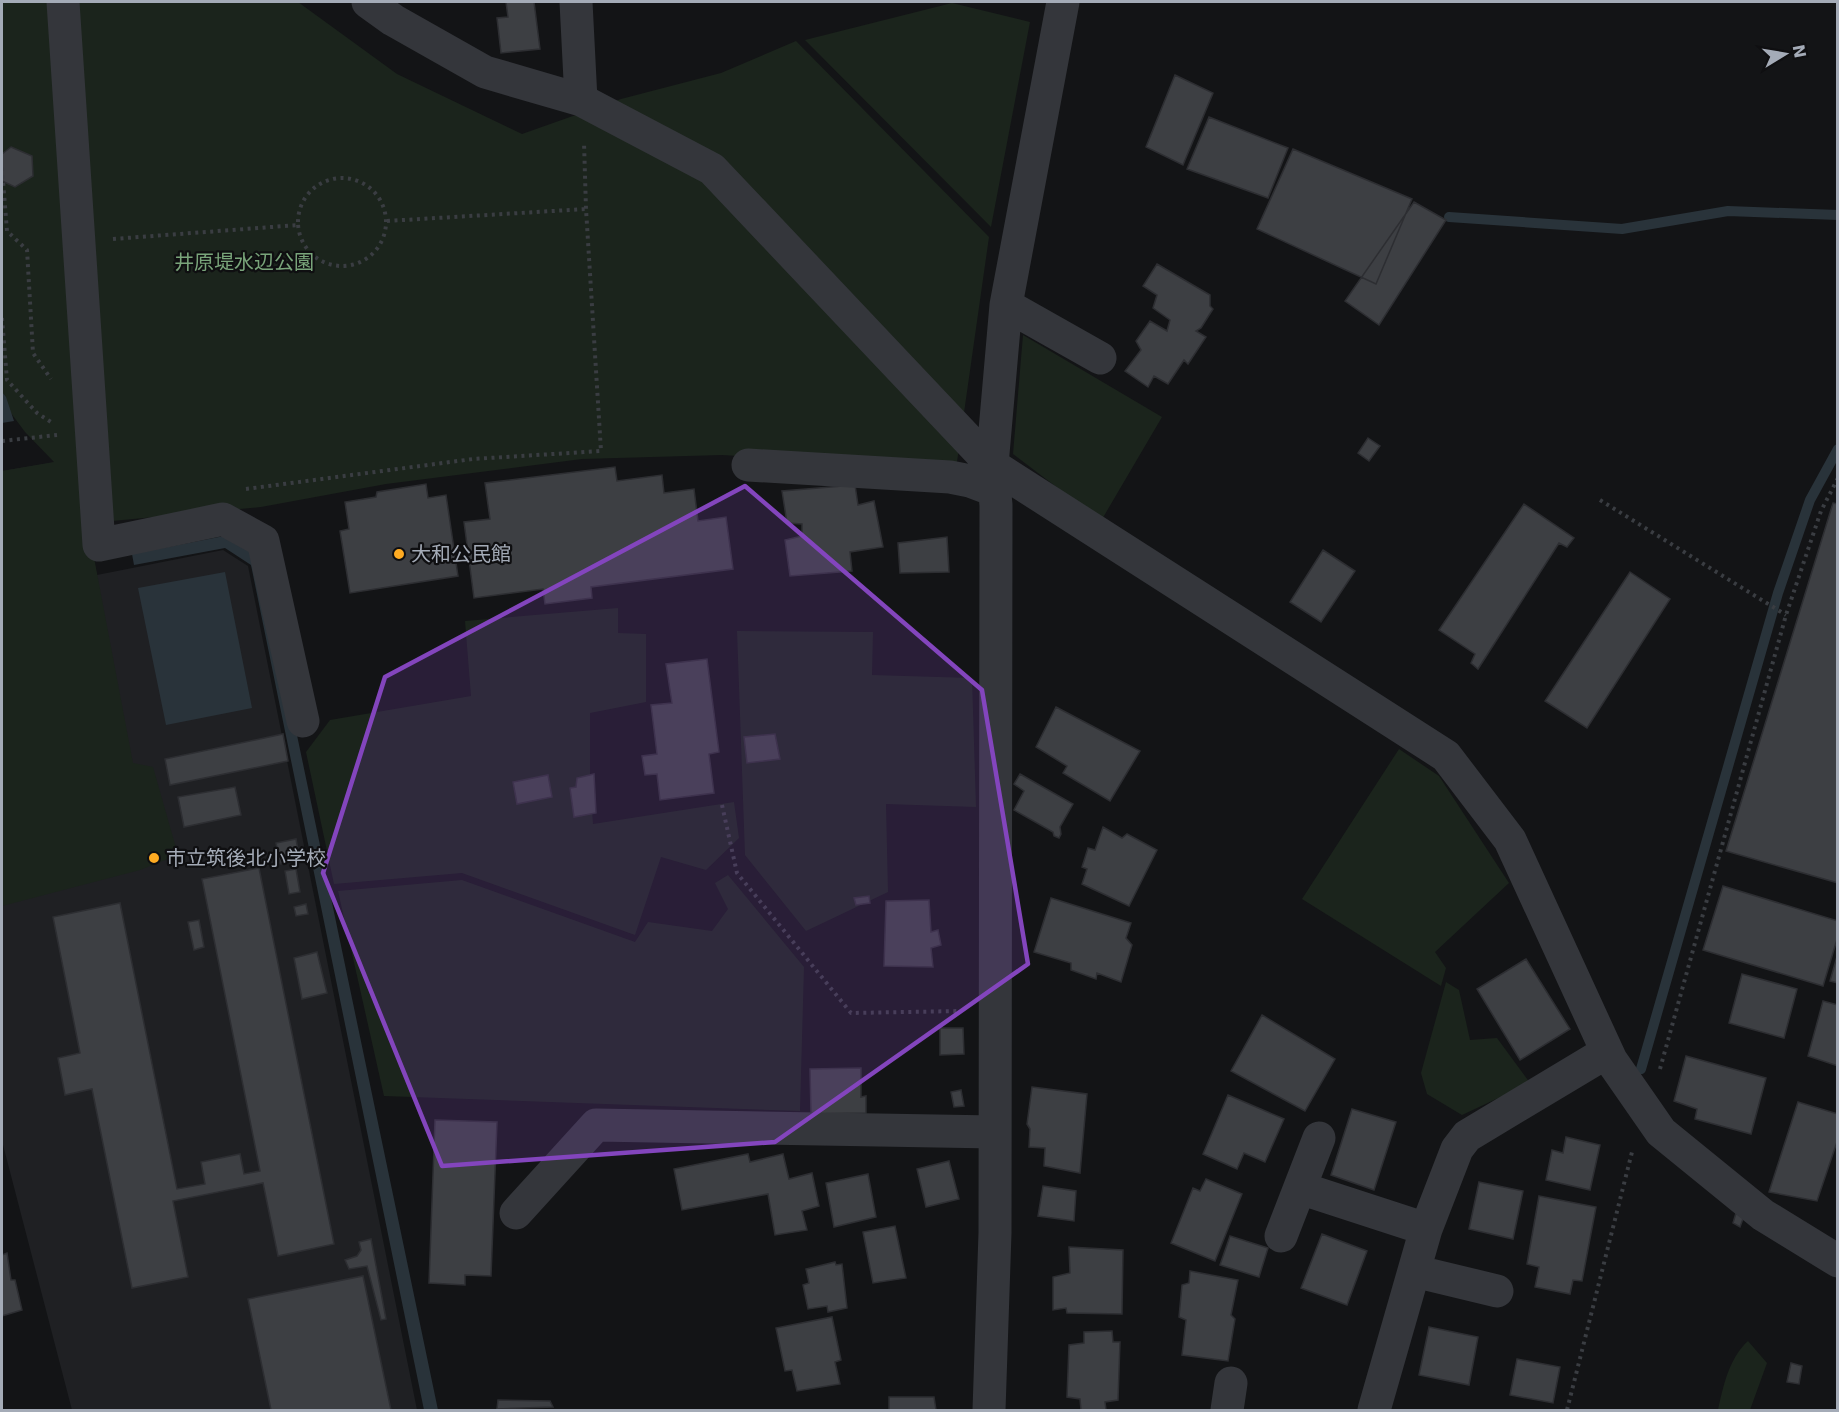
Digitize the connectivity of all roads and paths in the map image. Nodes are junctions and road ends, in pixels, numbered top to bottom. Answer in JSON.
{"nodes":[{"id":1,"x":63,"y":2,"type":"edge"},
{"id":2,"x":368,"y":2,"type":"edge"},
{"id":3,"x":576,"y":2,"type":"edge"},
{"id":4,"x":1063,"y":2,"type":"edge"},
{"id":5,"x":581,"y":100,"type":"junction"},
{"id":6,"x":584,"y":132,"type":"dead end"},
{"id":7,"x":2,"y":168,"type":"edge"},
{"id":8,"x":586,"y":209,"type":"junction"},
{"id":9,"x":387,"y":220,"type":"junction"},
{"id":10,"x":298,"y":225,"type":"junction"},
{"id":11,"x":108,"y":239,"type":"dead end"},
{"id":12,"x":1006,"y":305,"type":"junction"},
{"id":13,"x":2,"y":318,"type":"edge"},
{"id":14,"x":1100,"y":358,"type":"dead end"},
{"id":15,"x":54,"y":382,"type":"dead end"},
{"id":16,"x":62,"y":429,"type":"dead end"},
{"id":17,"x":60,"y":435,"type":"dead end"},
{"id":18,"x":2,"y":441,"type":"edge"},
{"id":19,"x":748,"y":465,"type":"dead end"},
{"id":20,"x":993,"y":478,"type":"junction"},
{"id":21,"x":1838,"y":478,"type":"edge"},
{"id":22,"x":238,"y":490,"type":"dead end"},
{"id":23,"x":1600,"y":501,"type":"dead end"},
{"id":24,"x":1786,"y":615,"type":"junction"},
{"id":25,"x":303,"y":722,"type":"dead end"},
{"id":26,"x":722,"y":805,"type":"dead end"},
{"id":27,"x":963,"y":1011,"type":"dead end"},
{"id":28,"x":1607,"y":1052,"type":"junction"},
{"id":29,"x":1646,"y":1110,"type":"junction"},
{"id":30,"x":995,"y":1132,"type":"junction"},
{"id":31,"x":1319,"y":1138,"type":"dead end"},
{"id":32,"x":1300,"y":1188,"type":"junction"},
{"id":33,"x":516,"y":1213,"type":"dead end"},
{"id":34,"x":1426,"y":1229,"type":"junction"},
{"id":35,"x":1281,"y":1236,"type":"dead end"},
{"id":36,"x":1838,"y":1261,"type":"edge"},
{"id":37,"x":1414,"y":1272,"type":"junction"},
{"id":38,"x":1497,"y":1291,"type":"dead end"},
{"id":39,"x":989,"y":1410,"type":"edge"},
{"id":40,"x":1374,"y":1410,"type":"edge"},
{"id":41,"x":1567,"y":1410,"type":"edge"}],
"edges":[{"from":1,"to":25,"type":"street"},
{"from":2,"to":5,"type":"street"},
{"from":3,"to":5,"type":"street"},
{"from":4,"to":12,"type":"street"},
{"from":5,"to":20,"type":"street"},
{"from":6,"to":8,"type":"path"},
{"from":7,"to":15,"type":"path"},
{"from":8,"to":9,"type":"path"},
{"from":8,"to":22,"type":"path"},
{"from":9,"to":10,"type":"path"},
{"from":9,"to":10,"type":"path"},
{"from":10,"to":11,"type":"path"},
{"from":12,"to":14,"type":"street"},
{"from":12,"to":20,"type":"street"},
{"from":13,"to":16,"type":"path"},
{"from":17,"to":18,"type":"path"},
{"from":19,"to":20,"type":"street"},
{"from":20,"to":28,"type":"street"},
{"from":20,"to":30,"type":"street"},
{"from":21,"to":24,"type":"path"},
{"from":23,"to":24,"type":"path"},
{"from":24,"to":29,"type":"path"},
{"from":26,"to":27,"type":"path"},
{"from":28,"to":29,"type":"street"},
{"from":28,"to":34,"type":"street"},
{"from":29,"to":36,"type":"street"},
{"from":29,"to":41,"type":"path"},
{"from":30,"to":33,"type":"street"},
{"from":30,"to":39,"type":"street"},
{"from":31,"to":32,"type":"street"},
{"from":32,"to":34,"type":"street"},
{"from":32,"to":35,"type":"street"},
{"from":34,"to":37,"type":"street"},
{"from":37,"to":38,"type":"street"},
{"from":37,"to":40,"type":"street"}]}
